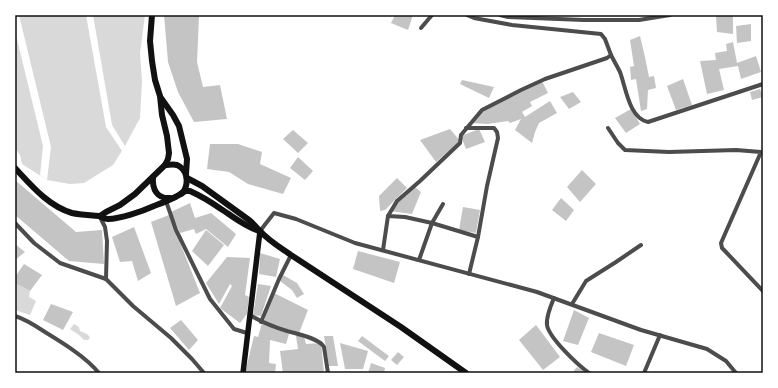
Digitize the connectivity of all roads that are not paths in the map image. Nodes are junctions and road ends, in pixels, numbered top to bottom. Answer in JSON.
{"nodes":[{"id":1,"x":152,"y":15,"type":"edge"},
{"id":2,"x":432,"y":15,"type":"edge"},
{"id":3,"x":467,"y":15,"type":"edge"},
{"id":4,"x":500,"y":15,"type":"edge"},
{"id":5,"x":670,"y":15,"type":"edge"},
{"id":6,"x":421,"y":28,"type":"dead end"},
{"id":7,"x":611,"y":55,"type":"junction"},
{"id":8,"x":763,"y":84,"type":"edge"},
{"id":9,"x":160,"y":96,"type":"junction"},
{"id":10,"x":466,"y":128,"type":"junction"},
{"id":11,"x":608,"y":128,"type":"dead end"},
{"id":12,"x":762,"y":152,"type":"edge"},
{"id":13,"x":165,"y":165,"type":"junction"},
{"id":14,"x":15,"y":168,"type":"edge"},
{"id":15,"x":186,"y":176,"type":"junction"},
{"id":16,"x":153,"y":177,"type":"junction"},
{"id":17,"x":181,"y":194,"type":"junction"},
{"id":18,"x":169,"y":200,"type":"junction"},
{"id":19,"x":443,"y":204,"type":"dead end"},
{"id":20,"x":100,"y":216,"type":"junction"},
{"id":21,"x":388,"y":216,"type":"junction"},
{"id":22,"x":15,"y":223,"type":"edge"},
{"id":23,"x":432,"y":223,"type":"junction"},
{"id":24,"x":260,"y":231,"type":"junction"},
{"id":25,"x":478,"y":237,"type":"junction"},
{"id":26,"x":641,"y":245,"type":"dead end"},
{"id":27,"x":383,"y":250,"type":"junction"},
{"id":28,"x":291,"y":255,"type":"junction"},
{"id":29,"x":419,"y":260,"type":"junction"},
{"id":30,"x":470,"y":274,"type":"junction"},
{"id":31,"x":106,"y":279,"type":"junction"},
{"id":32,"x":763,"y":291,"type":"edge"},
{"id":33,"x":554,"y":298,"type":"junction"},
{"id":34,"x":572,"y":304,"type":"junction"},
{"id":35,"x":250,"y":315,"type":"junction"},
{"id":36,"x":15,"y":316,"type":"edge"},
{"id":37,"x":261,"y":322,"type":"junction"},
{"id":38,"x":247,"y":333,"type":"junction"},
{"id":39,"x":660,"y":335,"type":"junction"},
{"id":40,"x":99,"y":373,"type":"edge"},
{"id":41,"x":204,"y":373,"type":"edge"},
{"id":42,"x":243,"y":373,"type":"edge"},
{"id":43,"x":328,"y":373,"type":"edge"},
{"id":44,"x":466,"y":373,"type":"edge"},
{"id":45,"x":589,"y":373,"type":"edge"},
{"id":46,"x":644,"y":373,"type":"edge"},
{"id":47,"x":736,"y":373,"type":"edge"}],
"edges":[{"from":1,"to":9,"type":"main road"},
{"from":2,"to":6,"type":"street"},
{"from":3,"to":7,"type":"street"},
{"from":4,"to":5,"type":"street"},
{"from":7,"to":8,"type":"street"},
{"from":7,"to":10,"type":"street"},
{"from":9,"to":13,"type":"main road"},
{"from":9,"to":15,"type":"main road"},
{"from":10,"to":21,"type":"street"},
{"from":10,"to":25,"type":"street"},
{"from":11,"to":12,"type":"street"},
{"from":12,"to":32,"type":"street"},
{"from":13,"to":15,"type":"main road"},
{"from":13,"to":16,"type":"main road"},
{"from":14,"to":20,"type":"main road"},
{"from":15,"to":17,"type":"main road"},
{"from":15,"to":24,"type":"main road"},
{"from":16,"to":18,"type":"main road"},
{"from":16,"to":20,"type":"main road"},
{"from":17,"to":18,"type":"main road"},
{"from":17,"to":24,"type":"main road"},
{"from":18,"to":20,"type":"main road"},
{"from":18,"to":38,"type":"street"},
{"from":19,"to":23,"type":"street"},
{"from":20,"to":31,"type":"street"},
{"from":21,"to":23,"type":"street"},
{"from":21,"to":27,"type":"street"},
{"from":22,"to":31,"type":"street"},
{"from":23,"to":25,"type":"street"},
{"from":23,"to":29,"type":"street"},
{"from":24,"to":27,"type":"street"},
{"from":24,"to":28,"type":"main road"},
{"from":24,"to":35,"type":"main road"},
{"from":25,"to":30,"type":"street"},
{"from":26,"to":34,"type":"street"},
{"from":27,"to":29,"type":"street"},
{"from":28,"to":37,"type":"street"},
{"from":28,"to":44,"type":"main road"},
{"from":29,"to":30,"type":"street"},
{"from":30,"to":33,"type":"street"},
{"from":31,"to":41,"type":"street"},
{"from":33,"to":34,"type":"street"},
{"from":33,"to":45,"type":"street"},
{"from":34,"to":39,"type":"street"},
{"from":35,"to":37,"type":"street"},
{"from":35,"to":38,"type":"main road"},
{"from":36,"to":40,"type":"street"},
{"from":37,"to":43,"type":"street"},
{"from":38,"to":42,"type":"main road"},
{"from":39,"to":46,"type":"street"},
{"from":39,"to":47,"type":"street"}]}
